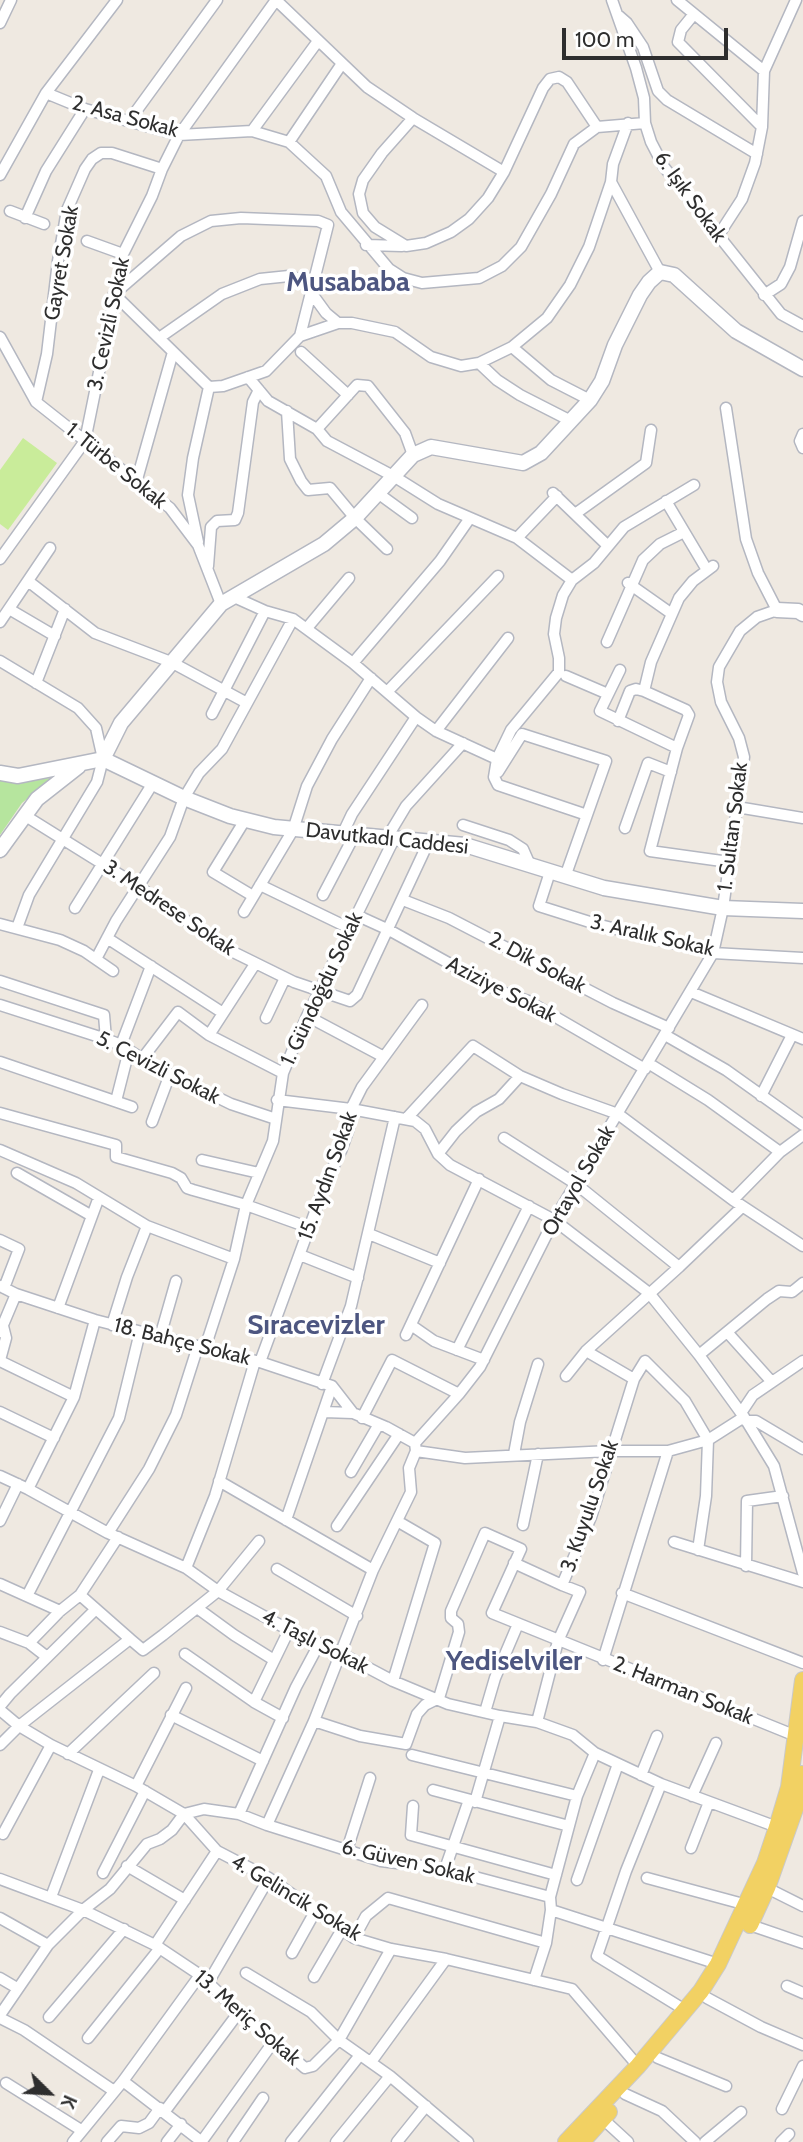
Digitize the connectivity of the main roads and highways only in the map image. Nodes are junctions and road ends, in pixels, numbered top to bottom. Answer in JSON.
{"nodes":[{"id":1,"x":803,"y":369,"type":"edge"},
{"id":2,"x":777,"y":610,"type":"road end"},
{"id":3,"x":803,"y":614,"type":"edge"},
{"id":4,"x":103,"y":759,"type":"junction"},
{"id":5,"x":80,"y":765,"type":"junction"},
{"id":6,"x":0,"y":773,"type":"edge"},
{"id":7,"x":0,"y":850,"type":"edge"},
{"id":8,"x":803,"y":911,"type":"edge"},
{"id":9,"x":803,"y":1679,"type":"edge"},
{"id":10,"x":803,"y":1763,"type":"edge"},
{"id":11,"x":566,"y":2142,"type":"edge"},
{"id":12,"x":582,"y":2142,"type":"edge"}],
"edges":[{"from":1,"to":4,"type":"main road"},
{"from":2,"to":3,"type":"main road"},
{"from":4,"to":5,"type":"main road"},
{"from":4,"to":8,"type":"main road","name":"Davutkadı Caddesi"},
{"from":5,"to":6,"type":"main road"},
{"from":5,"to":7,"type":"main road"},
{"from":9,"to":11,"type":"main road"},
{"from":10,"to":12,"type":"main road"}]}
